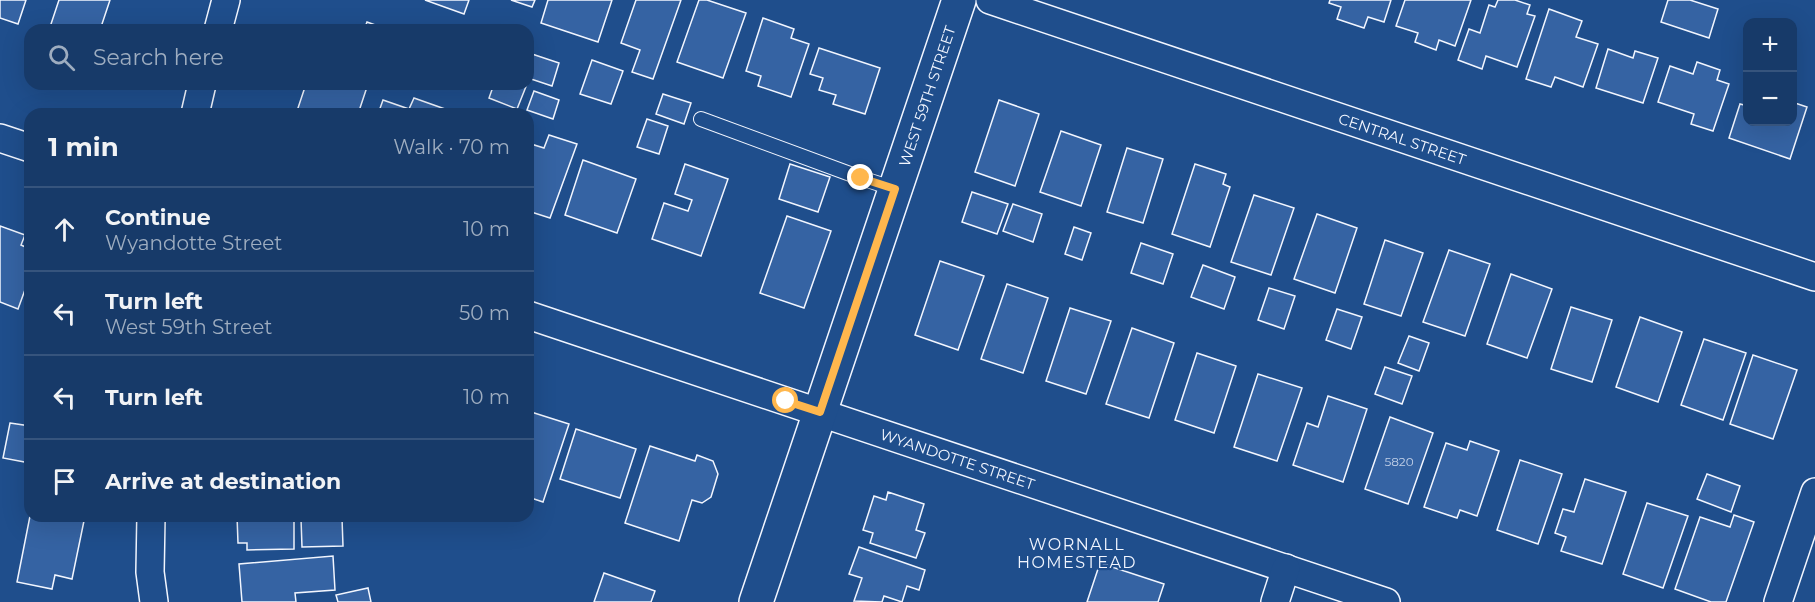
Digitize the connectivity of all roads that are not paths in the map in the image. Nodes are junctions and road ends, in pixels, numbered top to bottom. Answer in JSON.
{"nodes":[{"id":1,"x":226,"y":0,"type":"edge"},
{"id":2,"x":959,"y":0,"type":"edge"},
{"id":3,"x":990,"y":0,"type":"edge"},
{"id":4,"x":220,"y":24,"type":"edge"},
{"id":5,"x":201,"y":90,"type":"edge"},
{"id":6,"x":196,"y":108,"type":"edge"},
{"id":7,"x":701,"y":119,"type":"dead end"},
{"id":8,"x":0,"y":138,"type":"edge"},
{"id":9,"x":24,"y":146,"type":"edge"},
{"id":10,"x":895,"y":189,"type":"junction"},
{"id":11,"x":1815,"y":276,"type":"edge"},
{"id":12,"x":534,"y":317,"type":"edge"},
{"id":13,"x":820,"y":412,"type":"junction"},
{"id":14,"x":1815,"y":492,"type":"edge"},
{"id":15,"x":151,"y":522,"type":"edge"},
{"id":16,"x":1286,"y":568,"type":"junction"},
{"id":17,"x":154,"y":602,"type":"edge"},
{"id":18,"x":756,"y":602,"type":"edge"},
{"id":19,"x":1275,"y":602,"type":"edge"},
{"id":20,"x":1386,"y":602,"type":"edge"},
{"id":21,"x":1778,"y":602,"type":"edge"}],
"edges":[{"from":1,"to":4,"type":"street"},
{"from":2,"to":10,"type":"street","name":"WEST 59TH STREET"},
{"from":3,"to":11,"type":"street","name":"CENTRAL STREET"},
{"from":5,"to":6,"type":"street"},
{"from":7,"to":10,"type":"lane"},
{"from":8,"to":9,"type":"street"},
{"from":10,"to":13,"type":"street","name":"WEST 59TH STREET"},
{"from":12,"to":13,"type":"street","name":"WYANDOTTE STREET"},
{"from":13,"to":16,"type":"street","name":"WYANDOTTE STREET"},
{"from":13,"to":18,"type":"street","name":"WEST 59TH STREET"},
{"from":14,"to":21,"type":"street"},
{"from":15,"to":17,"type":"street"},
{"from":16,"to":19,"type":"street"},
{"from":16,"to":20,"type":"street","name":"WYANDOTTE STREET"}]}
